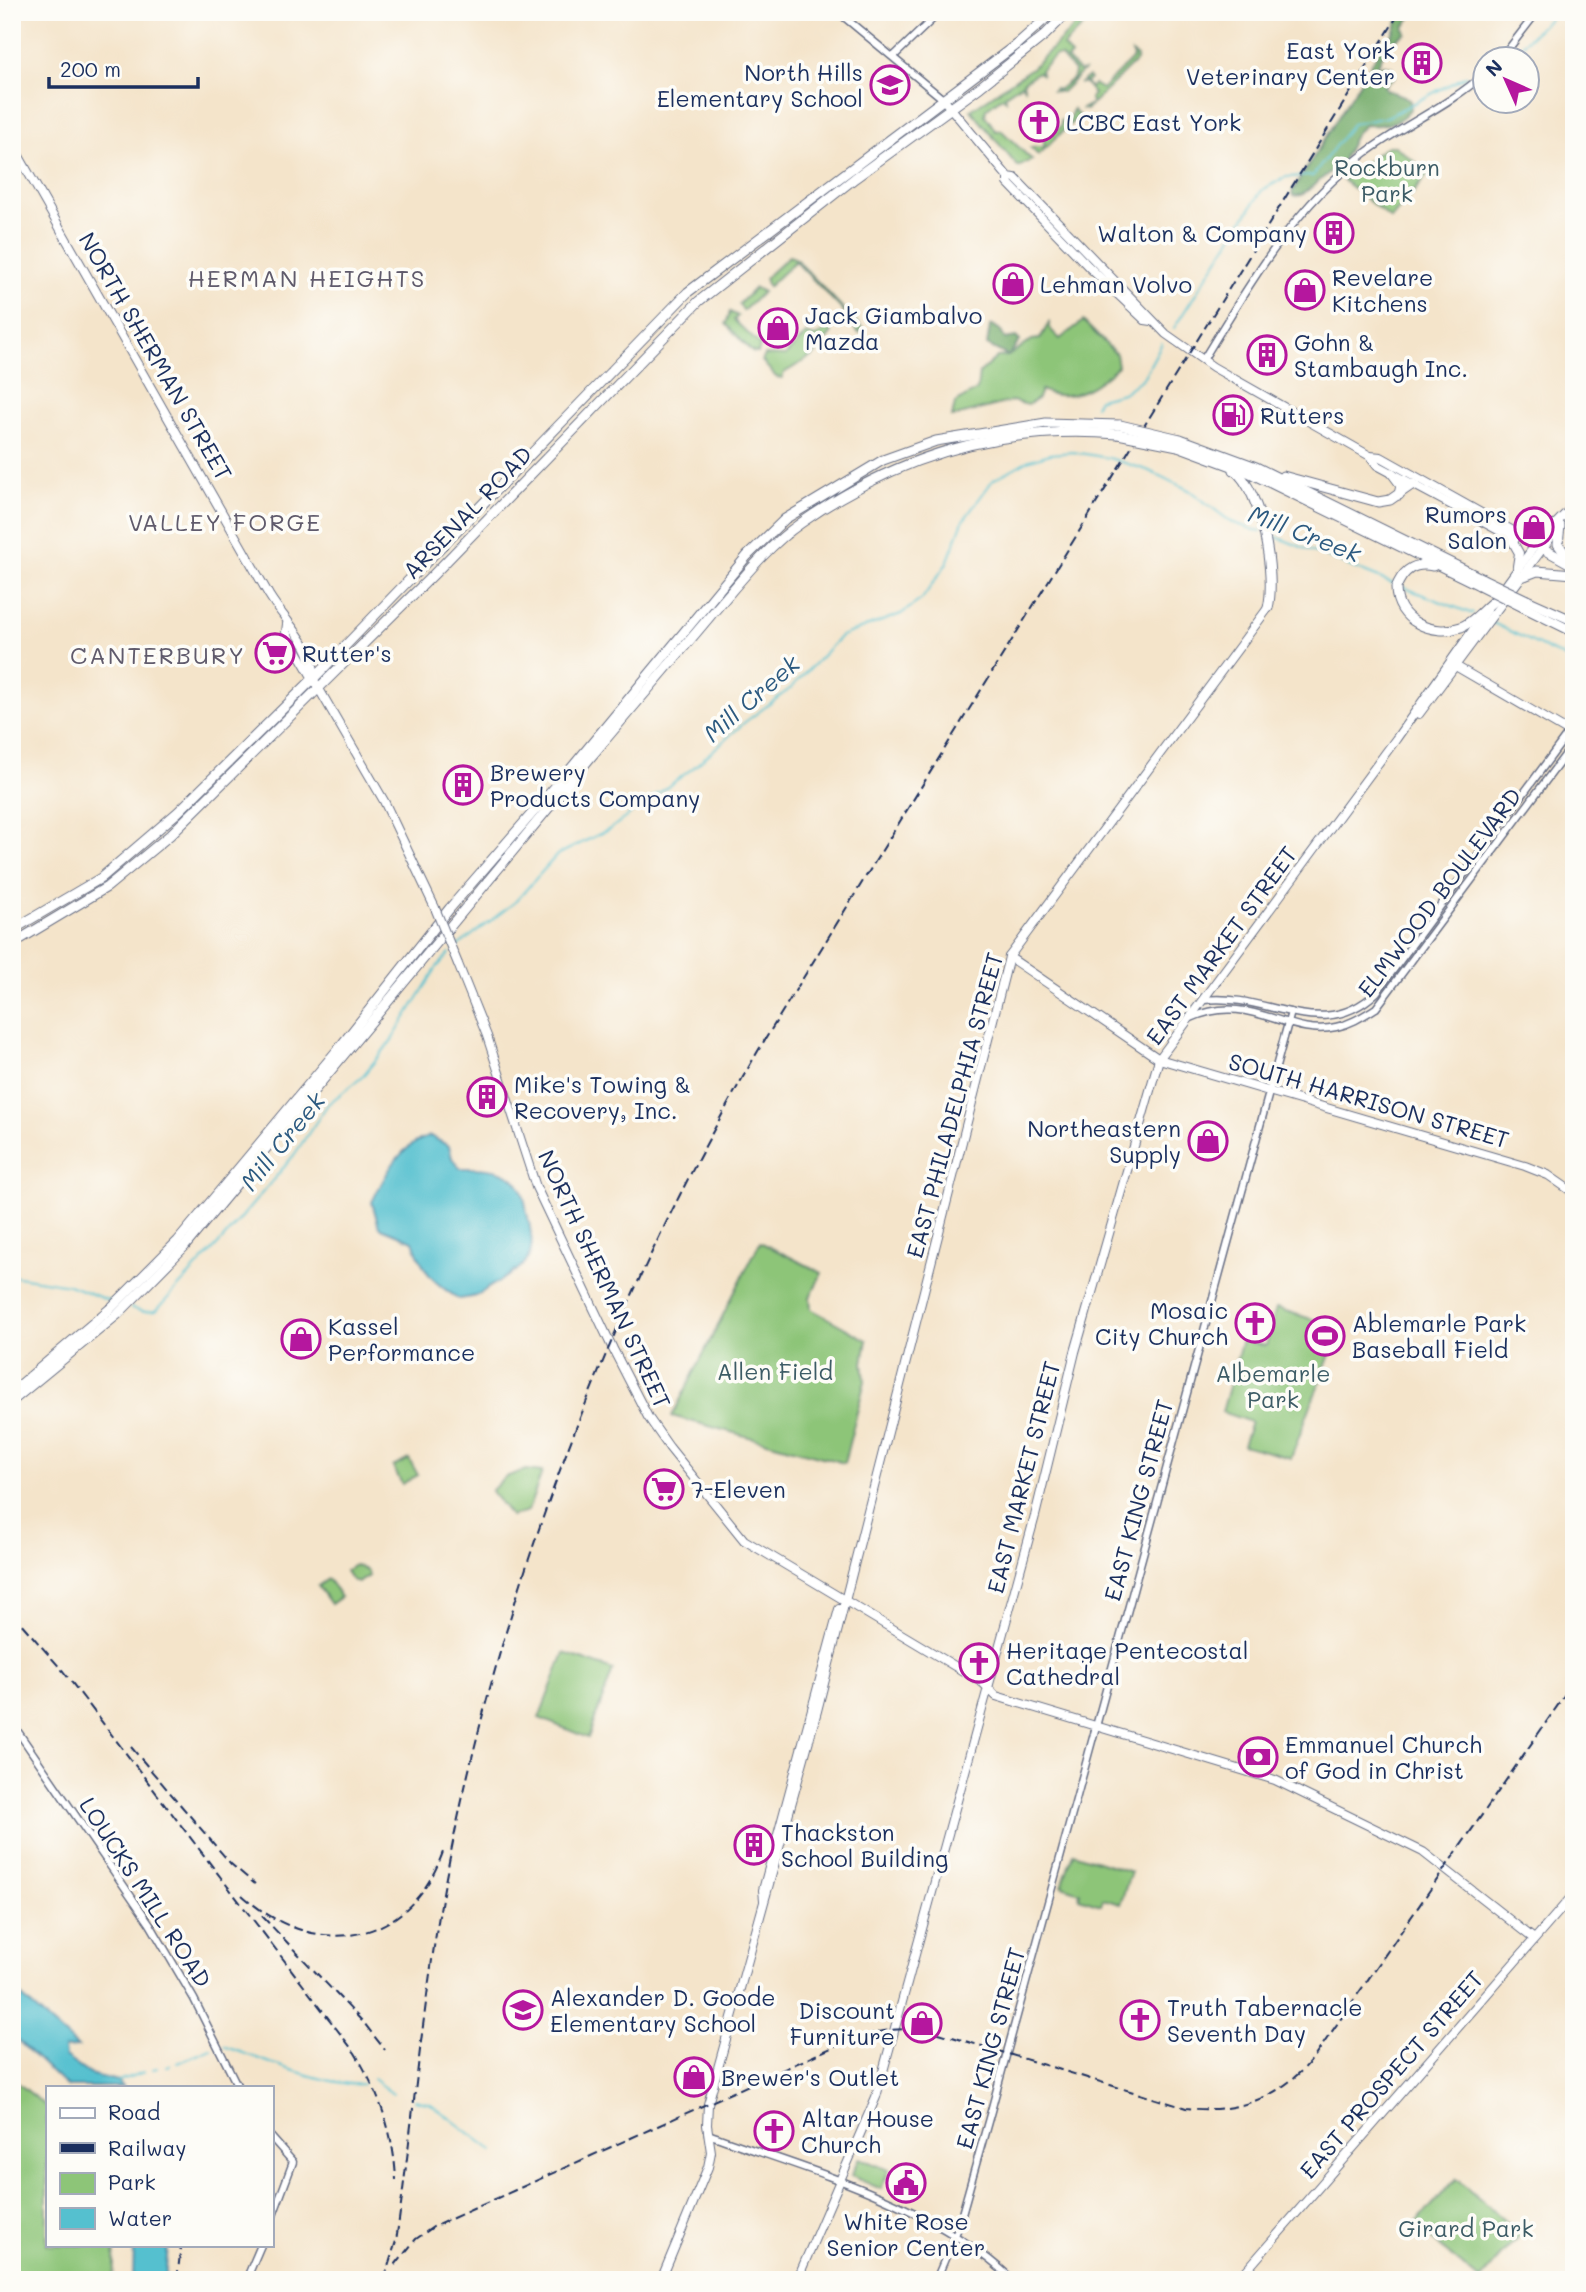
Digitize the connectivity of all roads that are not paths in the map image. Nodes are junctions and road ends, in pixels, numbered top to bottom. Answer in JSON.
{"nodes":[{"id":1,"x":838,"y":12,"type":"edge"},
{"id":2,"x":940,"y":12,"type":"edge"},
{"id":3,"x":1053,"y":12,"type":"edge"},
{"id":4,"x":1068,"y":12,"type":"edge"},
{"id":5,"x":1537,"y":12,"type":"edge"},
{"id":6,"x":1511,"y":46,"type":"edge"},
{"id":7,"x":893,"y":57,"type":"junction"},
{"id":8,"x":1470,"y":85,"type":"edge"},
{"id":9,"x":943,"y":99,"type":"junction"},
{"id":10,"x":952,"y":108,"type":"junction"},
{"id":11,"x":12,"y":144,"type":"edge"},
{"id":12,"x":1203,"y":360,"type":"junction"},
{"id":13,"x":1179,"y":443,"type":"junction"},
{"id":14,"x":1370,"y":456,"type":"junction"},
{"id":15,"x":1221,"y":462,"type":"junction"},
{"id":16,"x":1256,"y":467,"type":"junction"},
{"id":17,"x":1392,"y":473,"type":"junction"},
{"id":18,"x":1413,"y":484,"type":"junction"},
{"id":19,"x":1399,"y":495,"type":"junction"},
{"id":20,"x":1574,"y":505,"type":"edge"},
{"id":21,"x":1560,"y":526,"type":"junction"},
{"id":22,"x":1508,"y":534,"type":"junction"},
{"id":23,"x":1537,"y":548,"type":"junction"},
{"id":24,"x":1574,"y":566,"type":"edge"},
{"id":25,"x":1442,"y":567,"type":"junction"},
{"id":26,"x":1574,"y":574,"type":"edge"},
{"id":27,"x":1517,"y":576,"type":"junction"},
{"id":28,"x":1481,"y":582,"type":"junction"},
{"id":29,"x":1495,"y":600,"type":"junction"},
{"id":30,"x":1525,"y":603,"type":"junction"},
{"id":31,"x":1268,"y":608,"type":"joint"},
{"id":32,"x":1574,"y":621,"type":"edge"},
{"id":33,"x":1479,"y":623,"type":"junction"},
{"id":34,"x":1574,"y":633,"type":"edge"},
{"id":35,"x":1452,"y":664,"type":"junction"},
{"id":36,"x":315,"y":677,"type":"junction"},
{"id":37,"x":321,"y":688,"type":"junction"},
{"id":38,"x":1572,"y":731,"type":"edge"},
{"id":39,"x":1574,"y":743,"type":"edge"},
{"id":40,"x":12,"y":930,"type":"edge"},
{"id":41,"x":12,"y":944,"type":"edge"},
{"id":42,"x":1009,"y":957,"type":"junction"},
{"id":43,"x":1204,"y":1000,"type":"junction"},
{"id":44,"x":1291,"y":1012,"type":"junction"},
{"id":45,"x":1189,"y":1018,"type":"junction"},
{"id":46,"x":1288,"y":1022,"type":"junction"},
{"id":47,"x":1150,"y":1054,"type":"junction"},
{"id":48,"x":1159,"y":1059,"type":"junction"},
{"id":49,"x":1268,"y":1090,"type":"junction"},
{"id":50,"x":1146,"y":1098,"type":"junction"},
{"id":51,"x":1574,"y":1193,"type":"edge"},
{"id":52,"x":115,"y":1311,"type":"junction"},
{"id":53,"x":12,"y":1392,"type":"edge"},
{"id":54,"x":12,"y":1401,"type":"edge"},
{"id":55,"x":843,"y":1600,"type":"junction"},
{"id":56,"x":988,"y":1689,"type":"junction"},
{"id":57,"x":12,"y":1723,"type":"edge"},
{"id":58,"x":1095,"y":1727,"type":"junction"},
{"id":59,"x":1574,"y":1894,"type":"edge"},
{"id":60,"x":1534,"y":1939,"type":"junction"},
{"id":61,"x":237,"y":2086,"type":"edge"},
{"id":62,"x":708,"y":2134,"type":"junction"},
{"id":63,"x":273,"y":2139,"type":"edge"},
{"id":64,"x":841,"y":2181,"type":"junction"},
{"id":65,"x":273,"y":2216,"type":"edge"},
{"id":66,"x":956,"y":2235,"type":"junction"},
{"id":67,"x":261,"y":2246,"type":"edge"},
{"id":68,"x":246,"y":2280,"type":"edge"},
{"id":69,"x":661,"y":2280,"type":"edge"},
{"id":70,"x":797,"y":2280,"type":"edge"},
{"id":71,"x":936,"y":2280,"type":"edge"},
{"id":72,"x":1013,"y":2280,"type":"edge"},
{"id":73,"x":1238,"y":2280,"type":"edge"}],
"edges":[{"from":1,"to":7,"type":"street"},
{"from":2,"to":7,"type":"street"},
{"from":3,"to":9,"type":"highway","name":"ARSENAL ROAD"},
{"from":4,"to":10,"type":"highway","name":"ARSENAL ROAD"},
{"from":5,"to":6,"type":"street"},
{"from":7,"to":9,"type":"street"},
{"from":8,"to":12,"type":"street"},
{"from":9,"to":10,"type":"main road"},
{"from":9,"to":36,"type":"highway","name":"ARSENAL ROAD"},
{"from":10,"to":12,"type":"main road"},
{"from":10,"to":37,"type":"highway","name":"ARSENAL ROAD"},
{"from":11,"to":36,"type":"main road","name":"NORTH SHERMAN STREET"},
{"from":12,"to":14,"type":"main road"},
{"from":13,"to":15,"type":"highway"},
{"from":13,"to":16,"type":"highway"},
{"from":13,"to":52,"type":"highway","bridge":true},
{"from":14,"to":17,"type":"main road"},
{"from":14,"to":23,"type":"main road"},
{"from":15,"to":25,"type":"highway"},
{"from":15,"to":31,"type":"highway"},
{"from":16,"to":19,"type":"highway"},
{"from":16,"to":28,"type":"highway"},
{"from":17,"to":18,"type":"main road"},
{"from":17,"to":19,"type":"highway"},
{"from":18,"to":19,"type":"highway"},
{"from":18,"to":22,"type":"main road"},
{"from":20,"to":21,"type":"main road","name":"EAST MARKET STREET"},
{"from":20,"to":23,"type":"main road","name":"EAST MARKET STREET"},
{"from":21,"to":23,"type":"main road","name":"EAST MARKET STREET"},
{"from":21,"to":24,"type":"highway"},
{"from":22,"to":23,"type":"main road"},
{"from":22,"to":27,"type":"main road"},
{"from":23,"to":24,"type":"highway"},
{"from":23,"to":27,"type":"main road","name":"EAST MARKET STREET"},
{"from":25,"to":28,"type":"highway"},
{"from":25,"to":33,"type":"highway"},
{"from":26,"to":27,"type":"highway"},
{"from":27,"to":29,"type":"main road","name":"EAST MARKET STREET"},
{"from":27,"to":33,"type":"main road","name":"EAST MARKET STREET"},
{"from":28,"to":30,"type":"highway","bridge":true},
{"from":29,"to":33,"type":"main road","name":"EAST MARKET STREET"},
{"from":29,"to":33,"type":"highway"},
{"from":30,"to":32,"type":"highway"},
{"from":30,"to":34,"type":"highway"},
{"from":31,"to":42,"type":"main road","name":"EAST PHILADELPHIA STREET"},
{"from":33,"to":35,"type":"main road","name":"EAST MARKET STREET"},
{"from":35,"to":38,"type":"main road"},
{"from":35,"to":43,"type":"main road","name":"EAST MARKET STREET"},
{"from":36,"to":37,"type":"main road","name":"NORTH SHERMAN STREET"},
{"from":36,"to":40,"type":"highway","name":"ARSENAL ROAD"},
{"from":37,"to":41,"type":"highway","name":"ARSENAL ROAD"},
{"from":37,"to":55,"type":"main road","name":"NORTH SHERMAN STREET","bridge":true},
{"from":38,"to":44,"type":"street","name":"ELMWOOD BOULEVARD"},
{"from":39,"to":46,"type":"street","name":"ELMWOOD BOULEVARD"},
{"from":42,"to":47,"type":"main road","name":"SOUTH HARRISON STREET"},
{"from":42,"to":55,"type":"main road","name":"EAST PHILADELPHIA STREET"},
{"from":43,"to":44,"type":"street","name":"ELMWOOD BOULEVARD"},
{"from":43,"to":45,"type":"main road","name":"EAST MARKET STREET"},
{"from":44,"to":46,"type":"street","name":"EAST KING STREET"},
{"from":45,"to":46,"type":"street","name":"ELMWOOD BOULEVARD"},
{"from":45,"to":48,"type":"main road","name":"EAST MARKET STREET"},
{"from":46,"to":49,"type":"street","name":"EAST KING STREET"},
{"from":47,"to":48,"type":"main road","name":"SOUTH HARRISON STREET"},
{"from":47,"to":50,"type":"main road"},
{"from":48,"to":49,"type":"main road","name":"SOUTH HARRISON STREET"},
{"from":48,"to":50,"type":"main road","name":"EAST MARKET STREET"},
{"from":49,"to":51,"type":"main road","name":"SOUTH HARRISON STREET"},
{"from":49,"to":58,"type":"street","name":"EAST KING STREET"},
{"from":50,"to":56,"type":"main road","name":"EAST MARKET STREET"},
{"from":52,"to":53,"type":"highway"},
{"from":52,"to":54,"type":"highway"},
{"from":55,"to":56,"type":"main road","name":"NORTH SHERMAN STREET"},
{"from":55,"to":62,"type":"main road","name":"EAST PHILADELPHIA STREET"},
{"from":56,"to":58,"type":"main road","name":"NORTH SHERMAN STREET"},
{"from":56,"to":64,"type":"main road","name":"EAST MARKET STREET"},
{"from":57,"to":61,"type":"street","name":"LOUCKS MILL ROAD"},
{"from":58,"to":60,"type":"main road","name":"NORTH SHERMAN STREET"},
{"from":58,"to":66,"type":"street","name":"EAST KING STREET"},
{"from":59,"to":60,"type":"main road","name":"EAST PROSPECT STREET"},
{"from":60,"to":73,"type":"main road","name":"EAST PROSPECT STREET"},
{"from":62,"to":64,"type":"street"},
{"from":62,"to":69,"type":"main road","name":"EAST PHILADELPHIA STREET"},
{"from":63,"to":65,"type":"street"},
{"from":64,"to":66,"type":"street"},
{"from":64,"to":70,"type":"main road","name":"EAST MARKET STREET"},
{"from":66,"to":71,"type":"street","name":"EAST KING STREET"},
{"from":66,"to":72,"type":"street"},
{"from":67,"to":68,"type":"street"}]}
